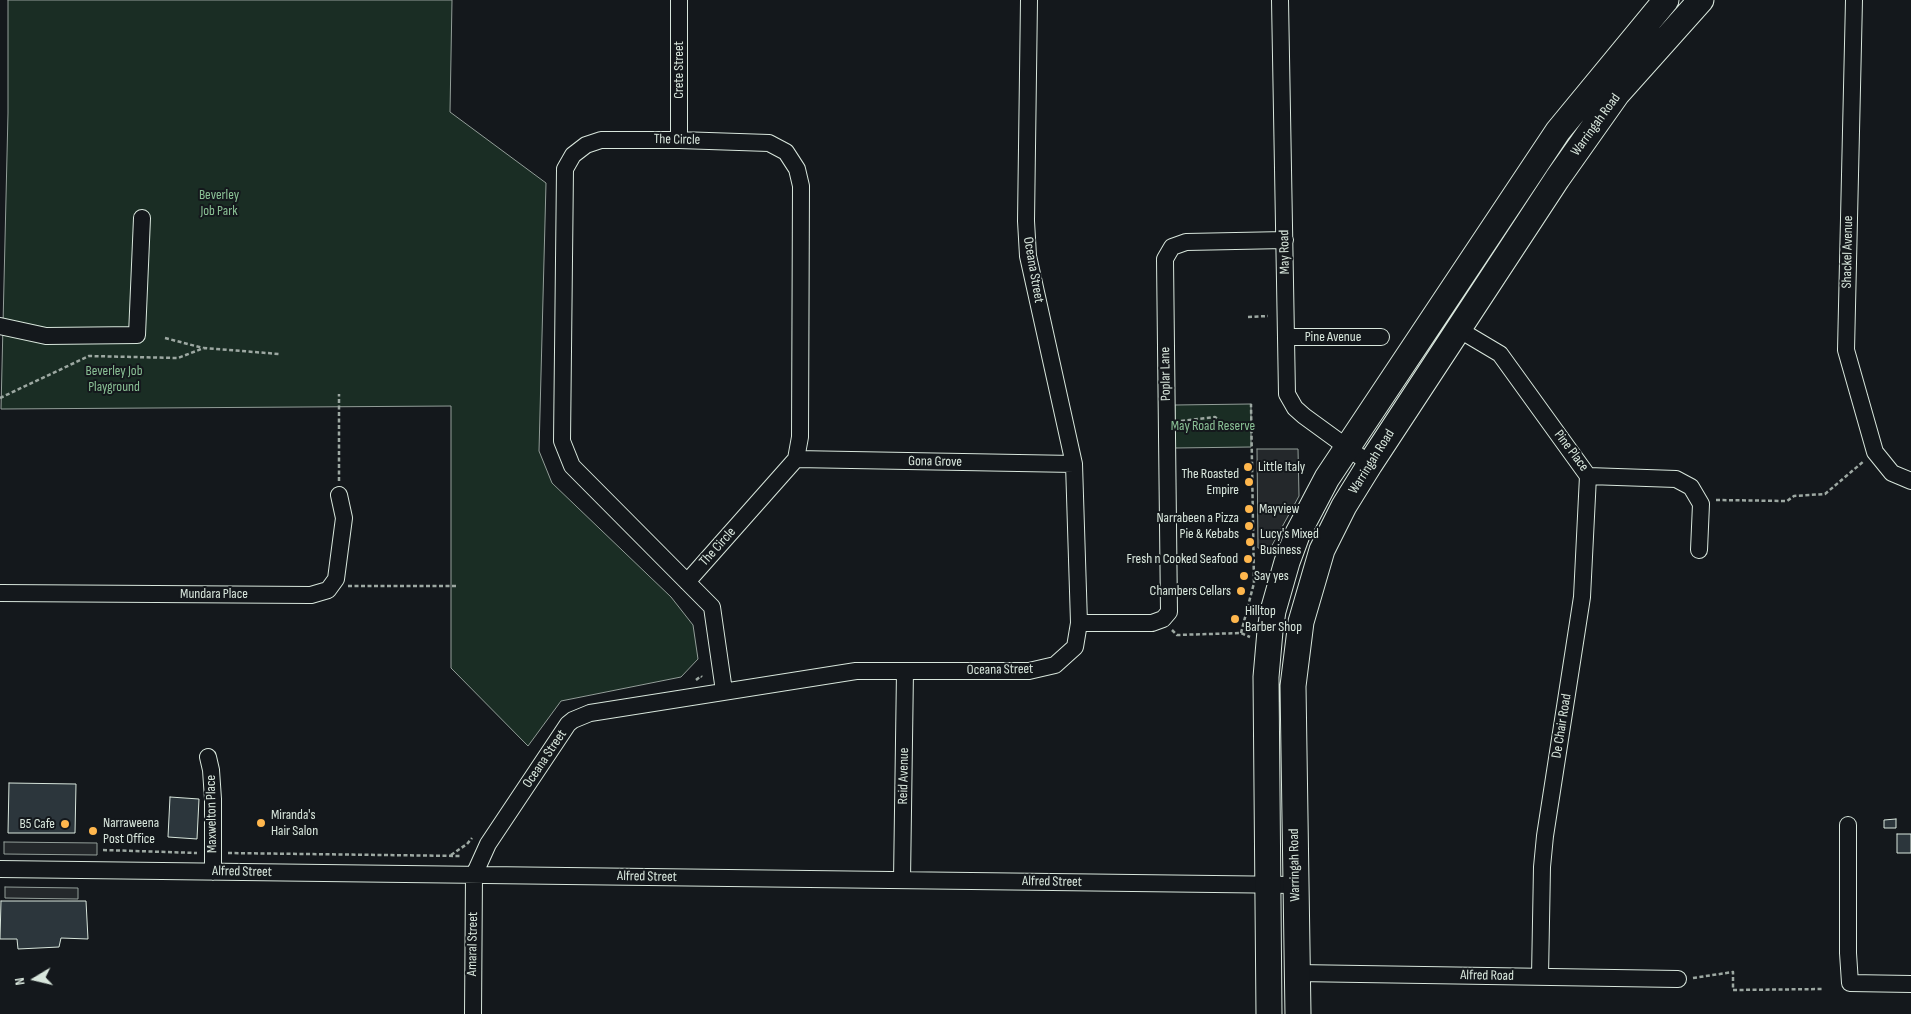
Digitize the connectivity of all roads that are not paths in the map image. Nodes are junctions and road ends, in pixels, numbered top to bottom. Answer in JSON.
{"nodes":[{"id":1,"x":680,"y":0,"type":"edge"},
{"id":2,"x":1030,"y":0,"type":"edge"},
{"id":3,"x":1280,"y":0,"type":"edge"},
{"id":4,"x":1666,"y":0,"type":"edge"},
{"id":5,"x":1701,"y":0,"type":"edge"},
{"id":6,"x":1854,"y":0,"type":"edge"},
{"id":7,"x":679,"y":140,"type":"junction"},
{"id":8,"x":142,"y":218,"type":"dead end"},
{"id":9,"x":1285,"y":240,"type":"junction"},
{"id":10,"x":1436,"y":314,"type":"junction"},
{"id":11,"x":0,"y":326,"type":"edge"},
{"id":12,"x":1458,"y":329,"type":"junction"},
{"id":13,"x":1286,"y":337,"type":"junction"},
{"id":14,"x":1381,"y":337,"type":"dead end"},
{"id":15,"x":1346,"y":448,"type":"junction"},
{"id":16,"x":796,"y":459,"type":"junction"},
{"id":17,"x":1074,"y":464,"type":"junction"},
{"id":18,"x":1370,"y":464,"type":"junction"},
{"id":19,"x":1588,"y":476,"type":"junction"},
{"id":20,"x":1911,"y":481,"type":"edge"},
{"id":21,"x":339,"y":495,"type":"road end"},
{"id":22,"x":1699,"y":550,"type":"dead end"},
{"id":23,"x":687,"y":582,"type":"junction"},
{"id":24,"x":0,"y":593,"type":"edge"},
{"id":25,"x":1079,"y":623,"type":"junction"},
{"id":26,"x":905,"y":671,"type":"junction"},
{"id":27,"x":724,"y":691,"type":"junction"},
{"id":28,"x":208,"y":757,"type":"dead end"},
{"id":29,"x":1848,"y":825,"type":"dead end"},
{"id":30,"x":0,"y":869,"type":"edge"},
{"id":31,"x":213,"y":872,"type":"junction"},
{"id":32,"x":474,"y":875,"type":"junction"},
{"id":33,"x":902,"y":880,"type":"junction"},
{"id":34,"x":1267,"y":885,"type":"junction"},
{"id":35,"x":1295,"y":886,"type":"junction"},
{"id":36,"x":1297,"y":973,"type":"junction"},
{"id":37,"x":1540,"y":976,"type":"junction"},
{"id":38,"x":1678,"y":979,"type":"dead end"},
{"id":39,"x":1911,"y":984,"type":"edge"},
{"id":40,"x":472,"y":1014,"type":"edge"},
{"id":41,"x":1268,"y":1014,"type":"edge"},
{"id":42,"x":1298,"y":1014,"type":"edge"}],
"edges":[{"from":1,"to":7,"type":"street","name":"Crete Street"},
{"from":2,"to":17,"type":"street","name":"Oceana Street"},
{"from":3,"to":9,"type":"street","name":"May Road"},
{"from":4,"to":10,"type":"highway","name":"Warringah Road"},
{"from":5,"to":12,"type":"highway","name":"Warringah Road"},
{"from":6,"to":20,"type":"street","name":"Shackel Avenue"},
{"from":7,"to":16,"type":"street","name":"The Circle"},
{"from":7,"to":23,"type":"street","name":"The Circle"},
{"from":8,"to":11,"type":"street"},
{"from":9,"to":13,"type":"street","name":"May Road"},
{"from":9,"to":25,"type":"street","name":"Poplar Lane"},
{"from":10,"to":12,"type":"highway"},
{"from":10,"to":15,"type":"highway","name":"Warringah Road"},
{"from":12,"to":18,"type":"highway","name":"Warringah Road"},
{"from":12,"to":19,"type":"street","name":"Pine Place"},
{"from":13,"to":14,"type":"street","name":"Pine Avenue"},
{"from":13,"to":15,"type":"street","name":"May Road"},
{"from":15,"to":18,"type":"street","name":"May Road"},
{"from":15,"to":34,"type":"highway","name":"Warringah Road"},
{"from":16,"to":17,"type":"street","name":"Gona Grove"},
{"from":16,"to":23,"type":"street","name":"The Circle"},
{"from":17,"to":25,"type":"street","name":"Oceana Street"},
{"from":18,"to":35,"type":"highway","name":"Warringah Road"},
{"from":19,"to":22,"type":"street","name":"Pine Place"},
{"from":19,"to":37,"type":"street","name":"De Chair Road"},
{"from":21,"to":24,"type":"street","name":"Mundara Place"},
{"from":23,"to":27,"type":"street","name":"The Circle"},
{"from":25,"to":26,"type":"street","name":"Oceana Street"},
{"from":26,"to":27,"type":"street","name":"Oceana Street"},
{"from":26,"to":33,"type":"street","name":"Reid Avenue"},
{"from":27,"to":32,"type":"street","name":"Oceana Street"},
{"from":28,"to":31,"type":"street","name":"Maxwelton Place"},
{"from":29,"to":39,"type":"street"},
{"from":30,"to":31,"type":"street","name":"Alfred Street"},
{"from":31,"to":32,"type":"street","name":"Alfred Street"},
{"from":32,"to":33,"type":"street","name":"Alfred Street"},
{"from":32,"to":40,"type":"street","name":"Amaral Street"},
{"from":33,"to":34,"type":"street","name":"Alfred Street"},
{"from":34,"to":35,"type":"street","name":"Alfred Street"},
{"from":34,"to":41,"type":"highway","name":"Warringah Road"},
{"from":35,"to":36,"type":"highway","name":"Warringah Road"},
{"from":36,"to":37,"type":"street","name":"Alfred Road"},
{"from":36,"to":42,"type":"highway","name":"Warringah Road"},
{"from":37,"to":38,"type":"street","name":"Alfred Road"}]}
